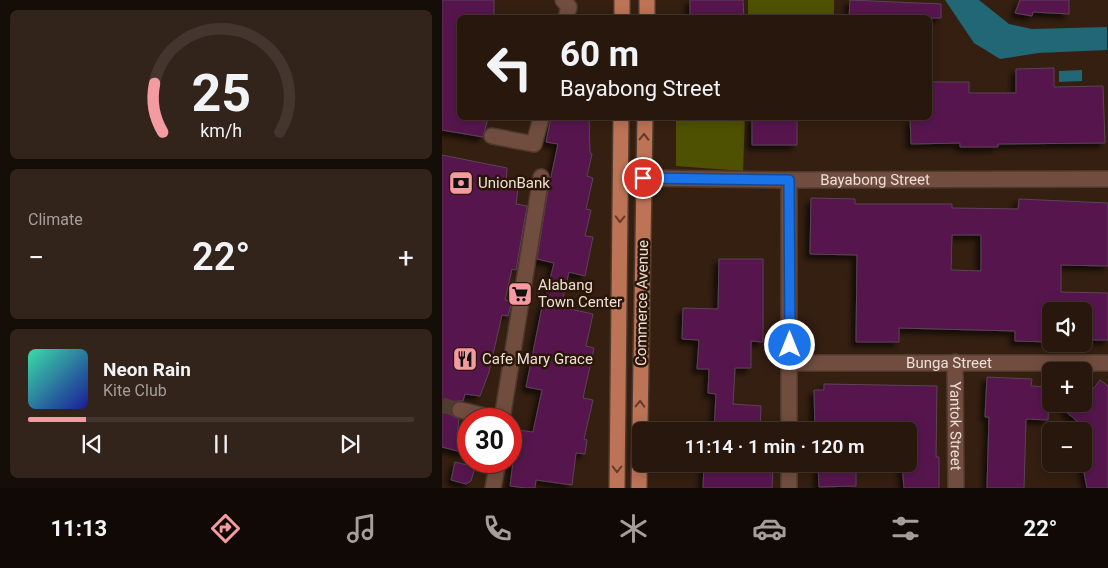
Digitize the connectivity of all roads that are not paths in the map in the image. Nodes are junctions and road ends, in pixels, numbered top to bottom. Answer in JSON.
{"nodes":[{"id":1,"x":563,"y":0,"type":"edge"},
{"id":2,"x":622,"y":0,"type":"edge"},
{"id":3,"x":647,"y":0,"type":"edge"},
{"id":4,"x":567,"y":15,"type":"edge"},
{"id":5,"x":622,"y":15,"type":"edge"},
{"id":6,"x":647,"y":15,"type":"edge"},
{"id":7,"x":540,"y":120,"type":"edge"},
{"id":8,"x":621,"y":120,"type":"edge"},
{"id":9,"x":645,"y":120,"type":"edge"},
{"id":10,"x":492,"y":136,"type":"dead end"},
{"id":11,"x":541,"y":176,"type":"dead end"},
{"id":12,"x":643,"y":178,"type":"junction"},
{"id":13,"x":1108,"y":179,"type":"edge"},
{"id":14,"x":789,"y":180,"type":"junction"},
{"id":15,"x":954,"y":362,"type":"junction"},
{"id":16,"x":790,"y":363,"type":"junction"},
{"id":17,"x":1108,"y":363,"type":"edge"},
{"id":18,"x":502,"y":408,"type":"edge"},
{"id":19,"x":789,"y":422,"type":"edge"},
{"id":20,"x":789,"y":472,"type":"edge"},
{"id":21,"x":496,"y":473,"type":"edge"},
{"id":22,"x":493,"y":488,"type":"edge"},
{"id":23,"x":617,"y":488,"type":"edge"},
{"id":24,"x":639,"y":488,"type":"edge"},
{"id":25,"x":789,"y":488,"type":"edge"},
{"id":26,"x":956,"y":488,"type":"edge"}],
"edges":[{"from":1,"to":4,"type":"street"},
{"from":2,"to":5,"type":"main road"},
{"from":3,"to":6,"type":"main road"},
{"from":7,"to":10,"type":"street"},
{"from":8,"to":23,"type":"main road","name":"Commerce Avenue","one_way":true},
{"from":12,"to":9,"type":"main road","name":"Commerce Avenue","one_way":true},
{"from":11,"to":18,"type":"street"},
{"from":12,"to":14,"type":"street","name":"Bayabong Street"},
{"from":24,"to":12,"type":"main road","name":"Commerce Avenue","one_way":true},
{"from":13,"to":14,"type":"street","name":"Bayabong Street"},
{"from":14,"to":16,"type":"street"},
{"from":15,"to":16,"type":"street","name":"Bunga Street"},
{"from":15,"to":17,"type":"street","name":"Bunga Street"},
{"from":15,"to":26,"type":"street","name":"Yantok Street"},
{"from":16,"to":19,"type":"street"},
{"from":20,"to":25,"type":"street"},
{"from":21,"to":22,"type":"street"}]}
